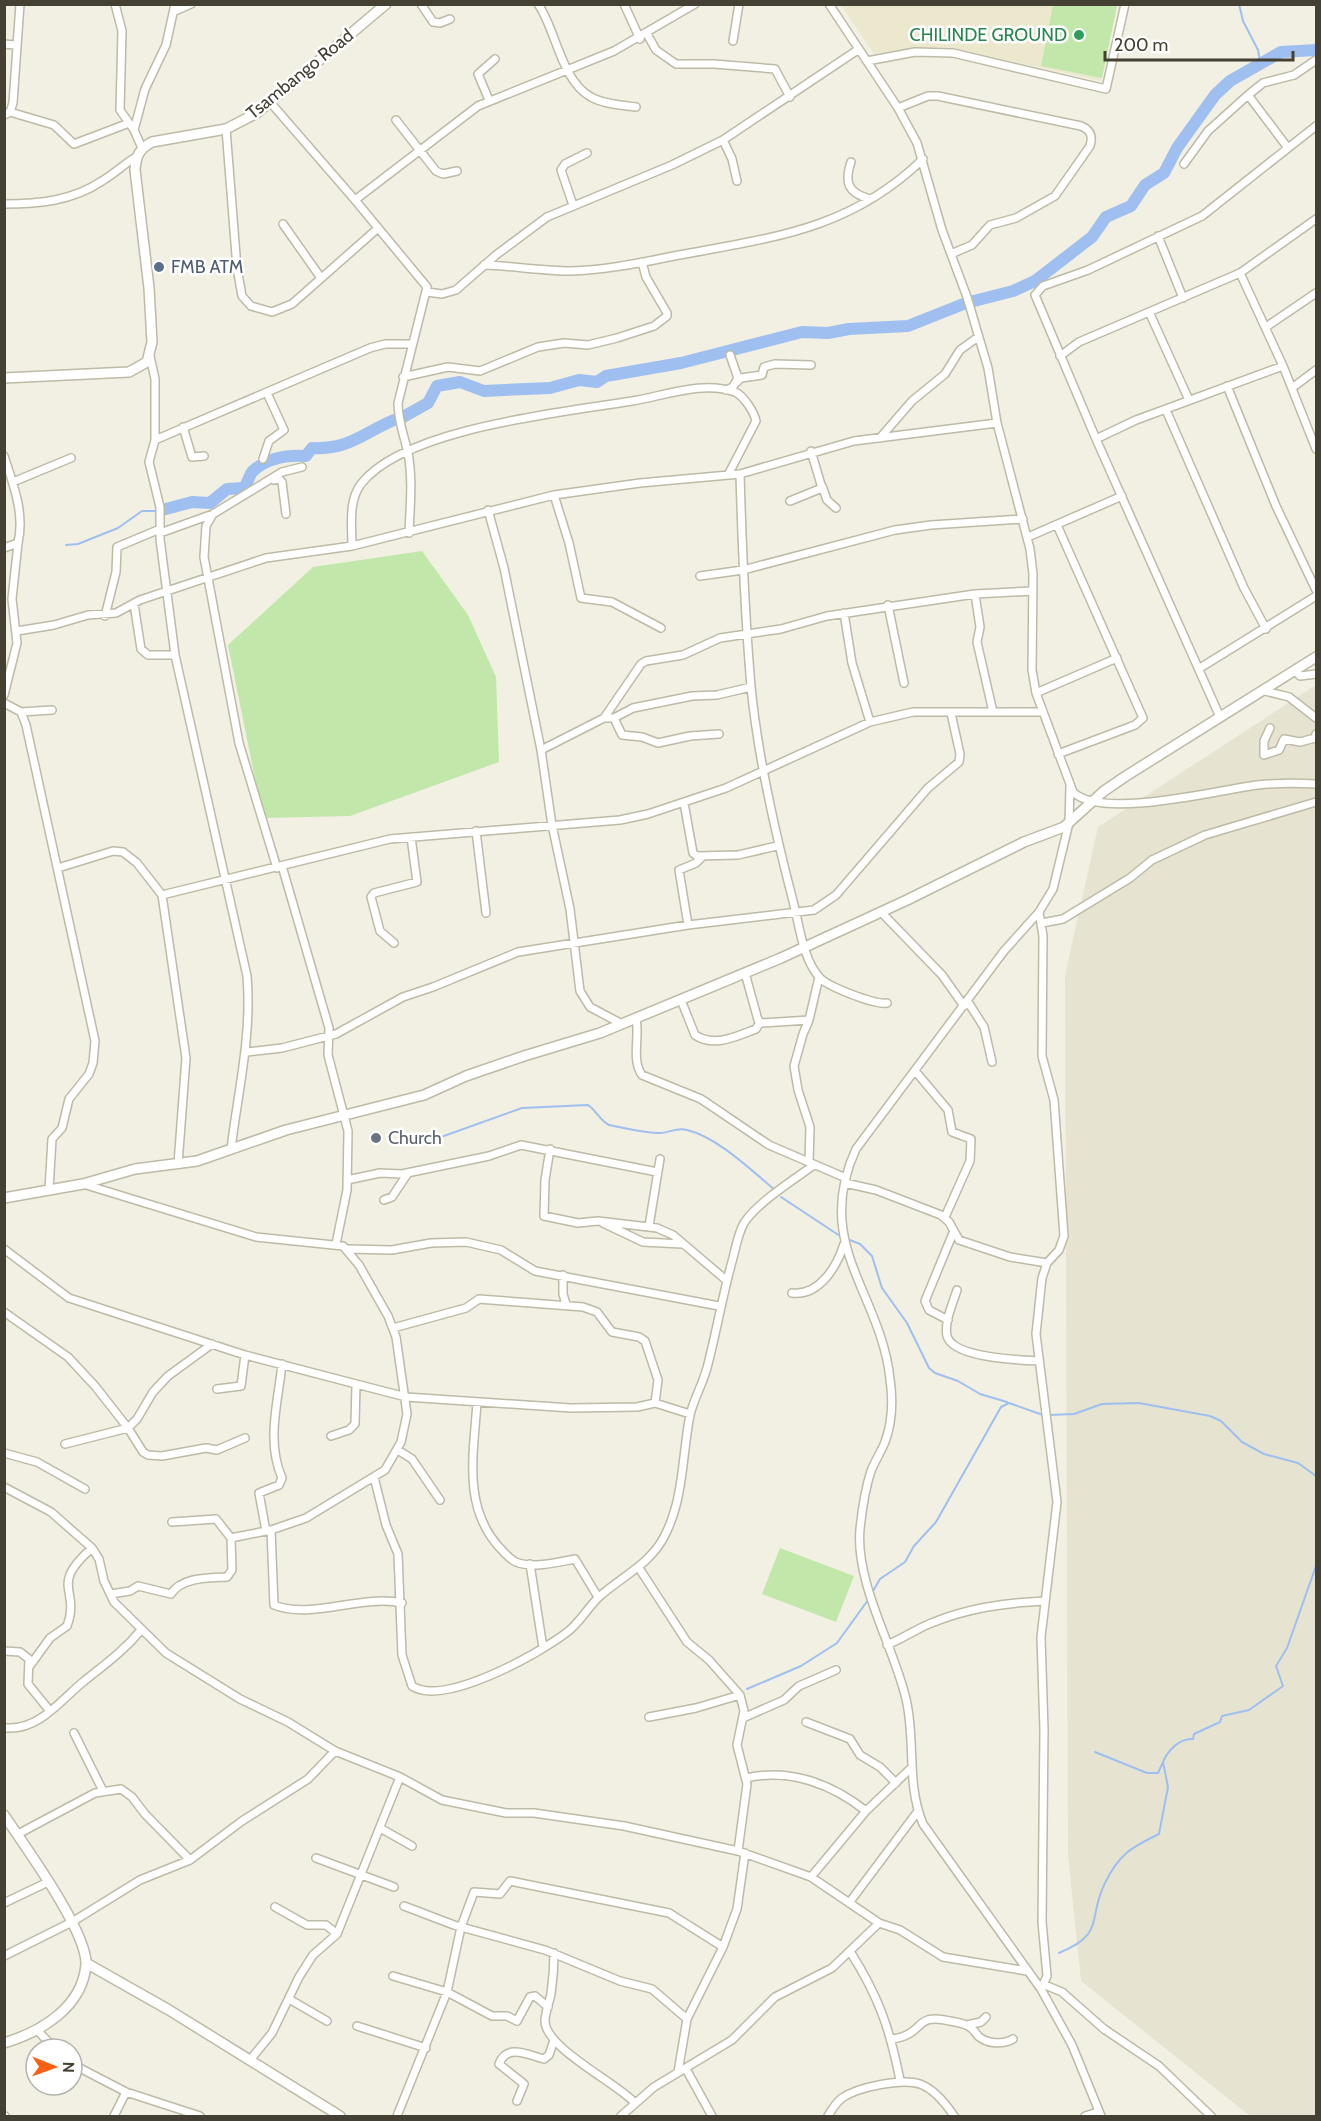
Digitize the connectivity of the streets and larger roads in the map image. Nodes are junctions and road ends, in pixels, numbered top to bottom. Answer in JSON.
{"nodes":[{"id":1,"x":20,"y":4,"type":"edge"},
{"id":2,"x":115,"y":4,"type":"edge"},
{"id":3,"x":191,"y":4,"type":"edge"},
{"id":4,"x":386,"y":4,"type":"edge"},
{"id":5,"x":421,"y":4,"type":"edge"},
{"id":6,"x":538,"y":4,"type":"edge"},
{"id":7,"x":624,"y":4,"type":"edge"},
{"id":8,"x":695,"y":4,"type":"edge"},
{"id":9,"x":739,"y":4,"type":"edge"},
{"id":10,"x":829,"y":4,"type":"edge"},
{"id":11,"x":1125,"y":4,"type":"edge"},
{"id":12,"x":175,"y":8,"type":"edge"},
{"id":13,"x":450,"y":19,"type":"dead end"},
{"id":14,"x":647,"y":34,"type":"junction"},
{"id":15,"x":640,"y":39,"type":"junction"},
{"id":16,"x":733,"y":41,"type":"dead end"},
{"id":17,"x":4,"y":45,"type":"edge"},
{"id":18,"x":15,"y":45,"type":"junction"},
{"id":19,"x":859,"y":49,"type":"junction"},
{"id":20,"x":495,"y":58,"type":"dead end"},
{"id":21,"x":1317,"y":60,"type":"edge"},
{"id":22,"x":867,"y":61,"type":"junction"},
{"id":23,"x":568,"y":69,"type":"junction"},
{"id":24,"x":1248,"y":95,"type":"junction"},
{"id":25,"x":790,"y":97,"type":"junction"},
{"id":26,"x":489,"y":100,"type":"junction"},
{"id":27,"x":270,"y":102,"type":"junction"},
{"id":28,"x":636,"y":108,"type":"dead end"},
{"id":29,"x":898,"y":108,"type":"junction"},
{"id":30,"x":7,"y":113,"type":"edge"},
{"id":31,"x":396,"y":120,"type":"dead end"},
{"id":32,"x":1317,"y":126,"type":"edge"},
{"id":33,"x":132,"y":127,"type":"junction"},
{"id":34,"x":226,"y":129,"type":"junction"},
{"id":35,"x":723,"y":140,"type":"junction"},
{"id":36,"x":142,"y":148,"type":"junction"},
{"id":37,"x":1287,"y":148,"type":"junction"},
{"id":38,"x":420,"y":150,"type":"junction"},
{"id":39,"x":587,"y":153,"type":"dead end"},
{"id":40,"x":136,"y":157,"type":"junction"},
{"id":41,"x":923,"y":159,"type":"junction"},
{"id":42,"x":851,"y":162,"type":"dead end"},
{"id":43,"x":1184,"y":164,"type":"dead end"},
{"id":44,"x":457,"y":171,"type":"dead end"},
{"id":45,"x":737,"y":181,"type":"dead end"},
{"id":46,"x":870,"y":199,"type":"junction"},
{"id":47,"x":356,"y":200,"type":"junction"},
{"id":48,"x":4,"y":204,"type":"edge"},
{"id":49,"x":573,"y":205,"type":"junction"},
{"id":50,"x":1317,"y":219,"type":"edge"},
{"id":51,"x":284,"y":224,"type":"dead end"},
{"id":52,"x":377,"y":229,"type":"junction"},
{"id":53,"x":1158,"y":236,"type":"junction"},
{"id":54,"x":951,"y":254,"type":"junction"},
{"id":55,"x":642,"y":262,"type":"junction"},
{"id":56,"x":484,"y":265,"type":"junction"},
{"id":57,"x":1240,"y":273,"type":"junction"},
{"id":58,"x":321,"y":278,"type":"junction"},
{"id":59,"x":427,"y":292,"type":"junction"},
{"id":60,"x":1317,"y":293,"type":"edge"},
{"id":61,"x":1183,"y":298,"type":"junction"},
{"id":62,"x":1150,"y":314,"type":"junction"},
{"id":63,"x":1266,"y":327,"type":"junction"},
{"id":64,"x":978,"y":338,"type":"junction"},
{"id":65,"x":411,"y":344,"type":"junction"},
{"id":66,"x":730,"y":355,"type":"dead end"},
{"id":67,"x":150,"y":356,"type":"junction"},
{"id":68,"x":1060,"y":356,"type":"junction"},
{"id":69,"x":811,"y":365,"type":"dead end"},
{"id":70,"x":1283,"y":366,"type":"junction"},
{"id":71,"x":1317,"y":370,"type":"edge"},
{"id":72,"x":403,"y":377,"type":"junction"},
{"id":73,"x":4,"y":378,"type":"edge"},
{"id":74,"x":737,"y":382,"type":"junction"},
{"id":75,"x":1227,"y":386,"type":"junction"},
{"id":76,"x":1292,"y":388,"type":"junction"},
{"id":77,"x":726,"y":390,"type":"junction"},
{"id":78,"x":267,"y":393,"type":"junction"},
{"id":79,"x":1189,"y":400,"type":"junction"},
{"id":80,"x":1166,"y":410,"type":"junction"},
{"id":81,"x":997,"y":423,"type":"junction"},
{"id":82,"x":183,"y":427,"type":"junction"},
{"id":83,"x":880,"y":438,"type":"junction"},
{"id":84,"x":1096,"y":439,"type":"junction"},
{"id":85,"x":155,"y":440,"type":"junction"},
{"id":86,"x":1316,"y":446,"type":"edge"},
{"id":87,"x":407,"y":452,"type":"junction"},
{"id":88,"x":810,"y":452,"type":"junction"},
{"id":89,"x":4,"y":456,"type":"edge"},
{"id":90,"x":204,"y":456,"type":"dead end"},
{"id":91,"x":71,"y":459,"type":"dead end"},
{"id":92,"x":263,"y":459,"type":"dead end"},
{"id":93,"x":302,"y":467,"type":"dead end"},
{"id":94,"x":740,"y":474,"type":"junction"},
{"id":95,"x":728,"y":475,"type":"junction"},
{"id":96,"x":274,"y":480,"type":"junction"},
{"id":97,"x":14,"y":482,"type":"junction"},
{"id":98,"x":822,"y":486,"type":"junction"},
{"id":99,"x":554,"y":495,"type":"junction"},
{"id":100,"x":1122,"y":496,"type":"junction"},
{"id":101,"x":790,"y":501,"type":"dead end"},
{"id":102,"x":836,"y":508,"type":"dead end"},
{"id":103,"x":488,"y":510,"type":"junction"},
{"id":104,"x":213,"y":514,"type":"junction"},
{"id":105,"x":286,"y":514,"type":"dead end"},
{"id":106,"x":1023,"y":519,"type":"junction"},
{"id":107,"x":1057,"y":525,"type":"junction"},
{"id":108,"x":160,"y":531,"type":"junction"},
{"id":109,"x":409,"y":533,"type":"junction"},
{"id":110,"x":1028,"y":537,"type":"junction"},
{"id":111,"x":18,"y":543,"type":"junction"},
{"id":112,"x":352,"y":546,"type":"junction"},
{"id":113,"x":4,"y":548,"type":"edge"},
{"id":114,"x":743,"y":570,"type":"junction"},
{"id":115,"x":700,"y":576,"type":"dead end"},
{"id":116,"x":208,"y":577,"type":"junction"},
{"id":117,"x":1317,"y":590,"type":"edge"},
{"id":118,"x":1033,"y":591,"type":"junction"},
{"id":119,"x":166,"y":593,"type":"junction"},
{"id":120,"x":975,"y":594,"type":"junction"},
{"id":121,"x":1317,"y":596,"type":"edge"},
{"id":122,"x":134,"y":604,"type":"junction"},
{"id":123,"x":888,"y":605,"type":"junction"},
{"id":124,"x":844,"y":613,"type":"junction"},
{"id":125,"x":105,"y":616,"type":"junction"},
{"id":126,"x":661,"y":628,"type":"dead end"},
{"id":127,"x":1266,"y":629,"type":"junction"},
{"id":128,"x":17,"y":631,"type":"junction"},
{"id":129,"x":748,"y":633,"type":"junction"},
{"id":130,"x":175,"y":655,"type":"junction"},
{"id":131,"x":1317,"y":657,"type":"edge"},
{"id":132,"x":1117,"y":658,"type":"junction"},
{"id":133,"x":1200,"y":668,"type":"junction"},
{"id":134,"x":1295,"y":671,"type":"junction"},
{"id":135,"x":1317,"y":674,"type":"edge"},
{"id":136,"x":904,"y":683,"type":"dead end"},
{"id":137,"x":751,"y":687,"type":"junction"},
{"id":138,"x":1265,"y":691,"type":"junction"},
{"id":139,"x":1036,"y":693,"type":"junction"},
{"id":140,"x":4,"y":695,"type":"edge"},
{"id":141,"x":4,"y":703,"type":"edge"},
{"id":142,"x":52,"y":710,"type":"dead end"},
{"id":143,"x":21,"y":712,"type":"junction"},
{"id":144,"x":951,"y":712,"type":"junction"},
{"id":145,"x":993,"y":712,"type":"junction"},
{"id":146,"x":1042,"y":712,"type":"junction"},
{"id":147,"x":1220,"y":717,"type":"junction"},
{"id":148,"x":604,"y":718,"type":"junction"},
{"id":149,"x":614,"y":718,"type":"junction"},
{"id":150,"x":1317,"y":718,"type":"edge"},
{"id":151,"x":870,"y":722,"type":"junction"},
{"id":152,"x":1270,"y":728,"type":"dead end"},
{"id":153,"x":718,"y":734,"type":"dead end"},
{"id":154,"x":1317,"y":734,"type":"edge"},
{"id":155,"x":541,"y":750,"type":"junction"},
{"id":156,"x":1058,"y":754,"type":"junction"},
{"id":157,"x":764,"y":770,"type":"junction"},
{"id":158,"x":1317,"y":784,"type":"edge"},
{"id":159,"x":1070,"y":786,"type":"junction"},
{"id":160,"x":1092,"y":802,"type":"junction"},
{"id":161,"x":1317,"y":802,"type":"edge"},
{"id":162,"x":684,"y":803,"type":"junction"},
{"id":163,"x":1070,"y":823,"type":"junction"},
{"id":164,"x":552,"y":825,"type":"junction"},
{"id":165,"x":476,"y":831,"type":"junction"},
{"id":166,"x":411,"y":837,"type":"junction"},
{"id":167,"x":777,"y":846,"type":"junction"},
{"id":168,"x":701,"y":858,"type":"junction"},
{"id":169,"x":279,"y":867,"type":"junction"},
{"id":170,"x":58,"y":868,"type":"junction"},
{"id":171,"x":226,"y":881,"type":"junction"},
{"id":172,"x":162,"y":896,"type":"junction"},
{"id":173,"x":882,"y":912,"type":"junction"},
{"id":174,"x":1039,"y":912,"type":"junction"},
{"id":175,"x":486,"y":913,"type":"dead end"},
{"id":176,"x":796,"y":914,"type":"junction"},
{"id":177,"x":1042,"y":923,"type":"junction"},
{"id":178,"x":688,"y":925,"type":"junction"},
{"id":179,"x":394,"y":943,"type":"dead end"},
{"id":180,"x":573,"y":943,"type":"junction"},
{"id":181,"x":805,"y":946,"type":"junction"},
{"id":182,"x":745,"y":973,"type":"junction"},
{"id":183,"x":819,"y":977,"type":"junction"},
{"id":184,"x":681,"y":1000,"type":"junction"},
{"id":185,"x":887,"y":1003,"type":"dead end"},
{"id":186,"x":966,"y":1004,"type":"junction"},
{"id":187,"x":636,"y":1019,"type":"junction"},
{"id":188,"x":809,"y":1020,"type":"junction"},
{"id":189,"x":760,"y":1022,"type":"junction"},
{"id":190,"x":622,"y":1024,"type":"junction"},
{"id":191,"x":328,"y":1036,"type":"junction"},
{"id":192,"x":247,"y":1052,"type":"junction"},
{"id":193,"x":992,"y":1062,"type":"dead end"},
{"id":194,"x":916,"y":1072,"type":"junction"},
{"id":195,"x":344,"y":1114,"type":"junction"},
{"id":196,"x":231,"y":1149,"type":"junction"},
{"id":197,"x":550,"y":1149,"type":"junction"},
{"id":198,"x":660,"y":1159,"type":"dead end"},
{"id":199,"x":811,"y":1163,"type":"junction"},
{"id":200,"x":178,"y":1164,"type":"junction"},
{"id":201,"x":657,"y":1172,"type":"junction"},
{"id":202,"x":408,"y":1173,"type":"junction"},
{"id":203,"x":347,"y":1180,"type":"junction"},
{"id":204,"x":845,"y":1181,"type":"junction"},
{"id":205,"x":83,"y":1184,"type":"junction"},
{"id":206,"x":49,"y":1190,"type":"junction"},
{"id":207,"x":4,"y":1198,"type":"edge"},
{"id":208,"x":384,"y":1200,"type":"dead end"},
{"id":209,"x":945,"y":1217,"type":"junction"},
{"id":210,"x":598,"y":1221,"type":"junction"},
{"id":211,"x":649,"y":1226,"type":"junction"},
{"id":212,"x":953,"y":1233,"type":"junction"},
{"id":213,"x":336,"y":1244,"type":"junction"},
{"id":214,"x":682,"y":1244,"type":"junction"},
{"id":215,"x":844,"y":1244,"type":"junction"},
{"id":216,"x":348,"y":1249,"type":"junction"},
{"id":217,"x":4,"y":1250,"type":"edge"},
{"id":218,"x":1047,"y":1263,"type":"junction"},
{"id":219,"x":563,"y":1275,"type":"junction"},
{"id":220,"x":726,"y":1280,"type":"junction"},
{"id":221,"x":957,"y":1290,"type":"dead end"},
{"id":222,"x":792,"y":1293,"type":"dead end"},
{"id":223,"x":566,"y":1304,"type":"junction"},
{"id":224,"x":720,"y":1306,"type":"junction"},
{"id":225,"x":4,"y":1312,"type":"edge"},
{"id":226,"x":948,"y":1320,"type":"junction"},
{"id":227,"x":393,"y":1328,"type":"junction"},
{"id":228,"x":212,"y":1344,"type":"junction"},
{"id":229,"x":245,"y":1355,"type":"junction"},
{"id":230,"x":1039,"y":1361,"type":"junction"},
{"id":231,"x":282,"y":1364,"type":"junction"},
{"id":232,"x":356,"y":1385,"type":"junction"},
{"id":233,"x":217,"y":1389,"type":"dead end"},
{"id":234,"x":406,"y":1397,"type":"junction"},
{"id":235,"x":477,"y":1402,"type":"junction"},
{"id":236,"x":655,"y":1402,"type":"junction"},
{"id":237,"x":690,"y":1414,"type":"junction"},
{"id":238,"x":128,"y":1428,"type":"junction"},
{"id":239,"x":331,"y":1436,"type":"dead end"},
{"id":240,"x":245,"y":1438,"type":"dead end"},
{"id":241,"x":65,"y":1444,"type":"dead end"},
{"id":242,"x":398,"y":1450,"type":"junction"},
{"id":243,"x":4,"y":1453,"type":"edge"},
{"id":244,"x":374,"y":1477,"type":"junction"},
{"id":245,"x":4,"y":1487,"type":"edge"},
{"id":246,"x":85,"y":1489,"type":"dead end"},
{"id":247,"x":440,"y":1500,"type":"dead end"},
{"id":248,"x":172,"y":1522,"type":"dead end"},
{"id":249,"x":268,"y":1531,"type":"junction"},
{"id":250,"x":231,"y":1538,"type":"junction"},
{"id":251,"x":92,"y":1548,"type":"junction"},
{"id":252,"x":530,"y":1564,"type":"junction"},
{"id":253,"x":639,"y":1568,"type":"junction"},
{"id":254,"x":111,"y":1594,"type":"junction"},
{"id":255,"x":598,"y":1597,"type":"junction"},
{"id":256,"x":1044,"y":1601,"type":"junction"},
{"id":257,"x":402,"y":1603,"type":"junction"},
{"id":258,"x":141,"y":1630,"type":"junction"},
{"id":259,"x":887,"y":1645,"type":"junction"},
{"id":260,"x":543,"y":1648,"type":"junction"},
{"id":261,"x":4,"y":1651,"type":"edge"},
{"id":262,"x":29,"y":1667,"type":"junction"},
{"id":263,"x":836,"y":1670,"type":"dead end"},
{"id":264,"x":740,"y":1695,"type":"junction"},
{"id":265,"x":50,"y":1711,"type":"junction"},
{"id":266,"x":649,"y":1717,"type":"dead end"},
{"id":267,"x":743,"y":1718,"type":"junction"},
{"id":268,"x":806,"y":1722,"type":"dead end"},
{"id":269,"x":7,"y":1728,"type":"dead end"},
{"id":270,"x":74,"y":1733,"type":"dead end"},
{"id":271,"x":335,"y":1751,"type":"junction"},
{"id":272,"x":910,"y":1769,"type":"junction"},
{"id":273,"x":400,"y":1777,"type":"junction"},
{"id":274,"x":746,"y":1778,"type":"junction"},
{"id":275,"x":896,"y":1784,"type":"junction"},
{"id":276,"x":103,"y":1791,"type":"junction"},
{"id":277,"x":866,"y":1811,"type":"junction"},
{"id":278,"x":918,"y":1811,"type":"junction"},
{"id":279,"x":4,"y":1815,"type":"edge"},
{"id":280,"x":380,"y":1828,"type":"junction"},
{"id":281,"x":18,"y":1834,"type":"junction"},
{"id":282,"x":412,"y":1846,"type":"dead end"},
{"id":283,"x":742,"y":1852,"type":"junction"},
{"id":284,"x":315,"y":1858,"type":"dead end"},
{"id":285,"x":190,"y":1860,"type":"junction"},
{"id":286,"x":361,"y":1876,"type":"junction"},
{"id":287,"x":811,"y":1877,"type":"junction"},
{"id":288,"x":48,"y":1882,"type":"junction"},
{"id":289,"x":394,"y":1887,"type":"dead end"},
{"id":290,"x":4,"y":1903,"type":"edge"},
{"id":291,"x":849,"y":1903,"type":"junction"},
{"id":292,"x":404,"y":1906,"type":"dead end"},
{"id":293,"x":275,"y":1907,"type":"dead end"},
{"id":294,"x":72,"y":1922,"type":"junction"},
{"id":295,"x":879,"y":1923,"type":"junction"},
{"id":296,"x":461,"y":1928,"type":"junction"},
{"id":297,"x":337,"y":1934,"type":"junction"},
{"id":298,"x":723,"y":1947,"type":"junction"},
{"id":299,"x":554,"y":1953,"type":"junction"},
{"id":300,"x":850,"y":1953,"type":"junction"},
{"id":301,"x":4,"y":1956,"type":"edge"},
{"id":302,"x":86,"y":1962,"type":"junction"},
{"id":303,"x":1027,"y":1971,"type":"junction"},
{"id":304,"x":393,"y":1976,"type":"dead end"},
{"id":305,"x":1043,"y":1987,"type":"junction"},
{"id":306,"x":447,"y":1992,"type":"junction"},
{"id":307,"x":289,"y":1999,"type":"junction"},
{"id":308,"x":548,"y":2007,"type":"junction"},
{"id":309,"x":986,"y":2017,"type":"dead end"},
{"id":310,"x":687,"y":2019,"type":"junction"},
{"id":311,"x":327,"y":2021,"type":"dead end"},
{"id":312,"x":967,"y":2025,"type":"junction"},
{"id":313,"x":357,"y":2026,"type":"dead end"},
{"id":314,"x":38,"y":2031,"type":"junction"},
{"id":315,"x":44,"y":2037,"type":"edge"},
{"id":316,"x":893,"y":2039,"type":"junction"},
{"id":317,"x":1013,"y":2039,"type":"dead end"},
{"id":318,"x":554,"y":2040,"type":"junction"},
{"id":319,"x":4,"y":2043,"type":"edge"},
{"id":320,"x":426,"y":2048,"type":"junction"},
{"id":321,"x":250,"y":2060,"type":"junction"},
{"id":322,"x":686,"y":2069,"type":"junction"},
{"id":323,"x":84,"y":2070,"type":"edge"},
{"id":324,"x":678,"y":2072,"type":"junction"},
{"id":325,"x":900,"y":2080,"type":"junction"},
{"id":326,"x":126,"y":2092,"type":"junction"},
{"id":327,"x":517,"y":2101,"type":"dead end"},
{"id":328,"x":635,"y":2103,"type":"junction"},
{"id":329,"x":1100,"y":2114,"type":"edge"},
{"id":330,"x":190,"y":2115,"type":"edge"},
{"id":331,"x":114,"y":2116,"type":"edge"},
{"id":332,"x":200,"y":2116,"type":"edge"},
{"id":333,"x":340,"y":2116,"type":"edge"},
{"id":334,"x":397,"y":2116,"type":"edge"},
{"id":335,"x":621,"y":2116,"type":"edge"},
{"id":336,"x":712,"y":2116,"type":"edge"},
{"id":337,"x":828,"y":2116,"type":"edge"},
{"id":338,"x":954,"y":2116,"type":"edge"},
{"id":339,"x":1085,"y":2116,"type":"edge"},
{"id":340,"x":1211,"y":2116,"type":"edge"}],
"edges":[{"from":1,"to":18,"type":"street"},
{"from":2,"to":33,"type":"street"},
{"from":3,"to":12,"type":"street"},
{"from":4,"to":27,"type":"street","name":"Tsambango Road"},
{"from":5,"to":13,"type":"street"},
{"from":6,"to":23,"type":"street"},
{"from":7,"to":15,"type":"street"},
{"from":8,"to":14,"type":"street"},
{"from":9,"to":16,"type":"street"},
{"from":10,"to":19,"type":"street"},
{"from":11,"to":22,"type":"street"},
{"from":12,"to":33,"type":"street"},
{"from":14,"to":15,"type":"street"},
{"from":14,"to":25,"type":"street"},
{"from":15,"to":23,"type":"street"},
{"from":17,"to":18,"type":"street"},
{"from":18,"to":30,"type":"street"},
{"from":19,"to":22,"type":"street"},
{"from":19,"to":25,"type":"street"},
{"from":20,"to":26,"type":"street"},
{"from":21,"to":24,"type":"street"},
{"from":22,"to":29,"type":"street"},
{"from":23,"to":26,"type":"street"},
{"from":23,"to":28,"type":"street"},
{"from":24,"to":37,"type":"street"},
{"from":24,"to":43,"type":"street"},
{"from":25,"to":35,"type":"street"},
{"from":26,"to":38,"type":"street"},
{"from":27,"to":34,"type":"street","name":"Tsambango Road"},
{"from":27,"to":47,"type":"street"},
{"from":29,"to":41,"type":"street"},
{"from":29,"to":54,"type":"street"},
{"from":30,"to":33,"type":"street"},
{"from":31,"to":38,"type":"street"},
{"from":32,"to":37,"type":"street"},
{"from":33,"to":36,"type":"street"},
{"from":34,"to":36,"type":"street","name":"Tsambango Road"},
{"from":34,"to":58,"type":"street"},
{"from":35,"to":45,"type":"street"},
{"from":35,"to":49,"type":"street"},
{"from":36,"to":40,"type":"street"},
{"from":37,"to":53,"type":"street"},
{"from":38,"to":44,"type":"street"},
{"from":38,"to":47,"type":"street"},
{"from":39,"to":49,"type":"street"},
{"from":40,"to":48,"type":"street"},
{"from":40,"to":67,"type":"street"},
{"from":41,"to":46,"type":"street"},
{"from":41,"to":54,"type":"street"},
{"from":42,"to":46,"type":"street"},
{"from":46,"to":55,"type":"street"},
{"from":47,"to":52,"type":"street"},
{"from":49,"to":56,"type":"street"},
{"from":50,"to":57,"type":"street"},
{"from":51,"to":58,"type":"street"},
{"from":52,"to":58,"type":"street"},
{"from":52,"to":59,"type":"street"},
{"from":53,"to":61,"type":"street"},
{"from":53,"to":68,"type":"street"},
{"from":54,"to":64,"type":"street"},
{"from":55,"to":56,"type":"street"},
{"from":55,"to":72,"type":"street"},
{"from":56,"to":59,"type":"street"},
{"from":57,"to":61,"type":"street"},
{"from":57,"to":63,"type":"street"},
{"from":59,"to":65,"type":"street"},
{"from":60,"to":63,"type":"street"},
{"from":61,"to":62,"type":"street"},
{"from":62,"to":68,"type":"street"},
{"from":62,"to":79,"type":"street"},
{"from":63,"to":70,"type":"street"},
{"from":64,"to":81,"type":"street"},
{"from":64,"to":83,"type":"street"},
{"from":65,"to":72,"type":"street"},
{"from":65,"to":78,"type":"street"},
{"from":66,"to":74,"type":"street"},
{"from":67,"to":73,"type":"street"},
{"from":67,"to":85,"type":"street"},
{"from":68,"to":84,"type":"street"},
{"from":69,"to":74,"type":"street"},
{"from":70,"to":75,"type":"street"},
{"from":70,"to":76,"type":"street"},
{"from":71,"to":76,"type":"street"},
{"from":72,"to":87,"type":"street"},
{"from":74,"to":77,"type":"street"},
{"from":75,"to":79,"type":"street"},
{"from":75,"to":117,"type":"street"},
{"from":76,"to":86,"type":"street"},
{"from":77,"to":87,"type":"street"},
{"from":77,"to":95,"type":"street"},
{"from":78,"to":82,"type":"street"},
{"from":78,"to":92,"type":"street"},
{"from":79,"to":80,"type":"street"},
{"from":80,"to":84,"type":"street"},
{"from":80,"to":127,"type":"street"},
{"from":81,"to":83,"type":"street"},
{"from":81,"to":106,"type":"street"},
{"from":82,"to":85,"type":"street"},
{"from":82,"to":90,"type":"street"},
{"from":83,"to":88,"type":"street"},
{"from":84,"to":100,"type":"street"},
{"from":85,"to":108,"type":"street"},
{"from":87,"to":109,"type":"street"},
{"from":87,"to":112,"type":"street"},
{"from":88,"to":94,"type":"street"},
{"from":88,"to":98,"type":"street"},
{"from":89,"to":97,"type":"street"},
{"from":91,"to":97,"type":"street"},
{"from":93,"to":96,"type":"street"},
{"from":94,"to":95,"type":"street"},
{"from":94,"to":114,"type":"street"},
{"from":95,"to":99,"type":"street"},
{"from":96,"to":104,"type":"street"},
{"from":96,"to":105,"type":"street"},
{"from":97,"to":111,"type":"street"},
{"from":98,"to":101,"type":"street"},
{"from":98,"to":102,"type":"street"},
{"from":99,"to":103,"type":"street"},
{"from":99,"to":126,"type":"street"},
{"from":100,"to":107,"type":"street"},
{"from":100,"to":133,"type":"street"},
{"from":103,"to":109,"type":"street"},
{"from":103,"to":155,"type":"street"},
{"from":104,"to":108,"type":"street"},
{"from":104,"to":116,"type":"street"},
{"from":106,"to":110,"type":"street"},
{"from":106,"to":114,"type":"street"},
{"from":107,"to":110,"type":"street"},
{"from":107,"to":132,"type":"street"},
{"from":108,"to":119,"type":"street"},
{"from":108,"to":125,"type":"street"},
{"from":109,"to":112,"type":"street"},
{"from":110,"to":118,"type":"street"},
{"from":111,"to":113,"type":"street"},
{"from":111,"to":128,"type":"street"},
{"from":112,"to":116,"type":"street"},
{"from":114,"to":115,"type":"street"},
{"from":114,"to":129,"type":"street"},
{"from":116,"to":119,"type":"street"},
{"from":116,"to":169,"type":"street"},
{"from":118,"to":120,"type":"street"},
{"from":118,"to":139,"type":"street"},
{"from":119,"to":122,"type":"street"},
{"from":119,"to":130,"type":"street"},
{"from":120,"to":123,"type":"street"},
{"from":120,"to":145,"type":"street"},
{"from":121,"to":127,"type":"street"},
{"from":122,"to":125,"type":"street"},
{"from":122,"to":130,"type":"street"},
{"from":123,"to":124,"type":"street"},
{"from":123,"to":136,"type":"street"},
{"from":124,"to":129,"type":"street"},
{"from":124,"to":151,"type":"street"},
{"from":125,"to":128,"type":"street"},
{"from":127,"to":133,"type":"street"},
{"from":128,"to":140,"type":"street"},
{"from":129,"to":137,"type":"street"},
{"from":129,"to":148,"type":"street"},
{"from":130,"to":171,"type":"street"},
{"from":131,"to":134,"type":"street"},
{"from":132,"to":139,"type":"street"},
{"from":132,"to":156,"type":"street"},
{"from":133,"to":147,"type":"street"},
{"from":134,"to":135,"type":"street"},
{"from":134,"to":138,"type":"street"},
{"from":137,"to":149,"type":"street"},
{"from":137,"to":157,"type":"street"},
{"from":138,"to":147,"type":"street"},
{"from":138,"to":150,"type":"street"},
{"from":139,"to":146,"type":"street"},
{"from":141,"to":143,"type":"street"},
{"from":142,"to":143,"type":"street"},
{"from":143,"to":170,"type":"street"},
{"from":144,"to":145,"type":"street"},
{"from":144,"to":151,"type":"street"},
{"from":144,"to":176,"type":"street"},
{"from":145,"to":146,"type":"street"},
{"from":146,"to":156,"type":"street"},
{"from":147,"to":160,"type":"street"},
{"from":148,"to":149,"type":"street"},
{"from":148,"to":155,"type":"street"},
{"from":149,"to":153,"type":"street"},
{"from":151,"to":157,"type":"street"},
{"from":152,"to":154,"type":"street"},
{"from":155,"to":164,"type":"street"},
{"from":156,"to":159,"type":"street"},
{"from":157,"to":162,"type":"street"},
{"from":157,"to":167,"type":"street"},
{"from":158,"to":160,"type":"street"},
{"from":159,"to":160,"type":"street"},
{"from":159,"to":163,"type":"street"},
{"from":160,"to":163,"type":"street"},
{"from":161,"to":177,"type":"street"},
{"from":162,"to":164,"type":"street"},
{"from":162,"to":168,"type":"street"},
{"from":163,"to":173,"type":"street"},
{"from":163,"to":174,"type":"street"},
{"from":164,"to":165,"type":"street"},
{"from":164,"to":180,"type":"street"},
{"from":165,"to":166,"type":"street"},
{"from":165,"to":175,"type":"street"},
{"from":166,"to":169,"type":"street"},
{"from":166,"to":179,"type":"street"},
{"from":167,"to":168,"type":"street"},
{"from":167,"to":176,"type":"street"},
{"from":168,"to":178,"type":"street"},
{"from":169,"to":171,"type":"street"},
{"from":169,"to":191,"type":"street"},
{"from":170,"to":172,"type":"street"},
{"from":170,"to":206,"type":"street"},
{"from":171,"to":172,"type":"street"},
{"from":171,"to":192,"type":"street"},
{"from":172,"to":200,"type":"street"},
{"from":173,"to":181,"type":"street"},
{"from":173,"to":186,"type":"street"},
{"from":174,"to":177,"type":"street"},
{"from":174,"to":186,"type":"street"},
{"from":176,"to":178,"type":"street"},
{"from":176,"to":181,"type":"street"},
{"from":177,"to":218,"type":"street"},
{"from":178,"to":180,"type":"street"},
{"from":180,"to":190,"type":"street"},
{"from":180,"to":191,"type":"street"},
{"from":181,"to":182,"type":"street"},
{"from":181,"to":183,"type":"street"},
{"from":182,"to":184,"type":"street"},
{"from":182,"to":189,"type":"street"},
{"from":183,"to":185,"type":"street"},
{"from":183,"to":188,"type":"street"},
{"from":184,"to":187,"type":"street"},
{"from":184,"to":189,"type":"street"},
{"from":186,"to":193,"type":"street"},
{"from":186,"to":194,"type":"street"},
{"from":187,"to":190,"type":"street"},
{"from":187,"to":199,"type":"street"},
{"from":188,"to":189,"type":"street"},
{"from":188,"to":199,"type":"street"},
{"from":190,"to":195,"type":"street"},
{"from":191,"to":192,"type":"street"},
{"from":191,"to":195,"type":"street"},
{"from":192,"to":196,"type":"street"},
{"from":194,"to":204,"type":"street"},
{"from":194,"to":209,"type":"street"},
{"from":195,"to":196,"type":"street"},
{"from":195,"to":203,"type":"street"},
{"from":196,"to":200,"type":"street"},
{"from":197,"to":201,"type":"street"},
{"from":197,"to":202,"type":"street"},
{"from":197,"to":210,"type":"street"},
{"from":198,"to":201,"type":"street"},
{"from":199,"to":204,"type":"street"},
{"from":199,"to":220,"type":"street"},
{"from":200,"to":205,"type":"street"},
{"from":201,"to":211,"type":"street"},
{"from":202,"to":203,"type":"street"},
{"from":202,"to":208,"type":"street"},
{"from":203,"to":213,"type":"street"},
{"from":204,"to":209,"type":"street"},
{"from":204,"to":215,"type":"street"},
{"from":205,"to":206,"type":"street"},
{"from":205,"to":213,"type":"street"},
{"from":206,"to":207,"type":"street"},
{"from":209,"to":212,"type":"street"},
{"from":210,"to":211,"type":"street"},
{"from":210,"to":214,"type":"street"},
{"from":211,"to":214,"type":"street"},
{"from":212,"to":218,"type":"street"},
{"from":212,"to":226,"type":"street"},
{"from":213,"to":216,"type":"street"},
{"from":214,"to":220,"type":"street"},
{"from":215,"to":222,"type":"street"},
{"from":215,"to":259,"type":"street"},
{"from":216,"to":219,"type":"street"},
{"from":216,"to":227,"type":"street"},
{"from":217,"to":228,"type":"street"},
{"from":218,"to":230,"type":"street"},
{"from":219,"to":223,"type":"street"},
{"from":219,"to":224,"type":"street"},
{"from":220,"to":224,"type":"street"},
{"from":221,"to":226,"type":"street"},
{"from":223,"to":227,"type":"street"},
{"from":223,"to":236,"type":"street"},
{"from":224,"to":237,"type":"street"},
{"from":225,"to":238,"type":"street"},
{"from":226,"to":230,"type":"street"},
{"from":227,"to":234,"type":"street"},
{"from":228,"to":229,"type":"street"},
{"from":228,"to":238,"type":"street"},
{"from":229,"to":231,"type":"street"},
{"from":229,"to":233,"type":"street"},
{"from":230,"to":256,"type":"street"},
{"from":231,"to":232,"type":"street"},
{"from":231,"to":249,"type":"street"},
{"from":232,"to":234,"type":"street"},
{"from":232,"to":239,"type":"street"},
{"from":234,"to":235,"type":"street"},
{"from":234,"to":242,"type":"street"},
{"from":235,"to":236,"type":"street"},
{"from":235,"to":252,"type":"street"},
{"from":236,"to":237,"type":"street"},
{"from":237,"to":253,"type":"street"},
{"from":238,"to":240,"type":"street"},
{"from":238,"to":241,"type":"street"},
{"from":242,"to":244,"type":"street"},
{"from":242,"to":247,"type":"street"},
{"from":243,"to":246,"type":"street"},
{"from":244,"to":249,"type":"street"},
{"from":244,"to":257,"type":"street"},
{"from":245,"to":251,"type":"street"},
{"from":248,"to":250,"type":"street"},
{"from":249,"to":250,"type":"street"},
{"from":249,"to":257,"type":"street"},
{"from":250,"to":254,"type":"street"},
{"from":251,"to":254,"type":"street"},
{"from":251,"to":262,"type":"street"},
{"from":252,"to":255,"type":"street"},
{"from":252,"to":260,"type":"street"},
{"from":253,"to":255,"type":"street"},
{"from":253,"to":264,"type":"street"},
{"from":254,"to":258,"type":"street"},
{"from":255,"to":260,"type":"street"},
{"from":256,"to":259,"type":"street"},
{"from":256,"to":305,"type":"street"},
{"from":257,"to":260,"type":"street"},
{"from":258,"to":265,"type":"street"},
{"from":258,"to":271,"type":"street"},
{"from":259,"to":272,"type":"street"},
{"from":261,"to":262,"type":"street"},
{"from":262,"to":265,"type":"street"},
{"from":263,"to":267,"type":"street"},
{"from":264,"to":266,"type":"street"},
{"from":264,"to":267,"type":"street"},
{"from":265,"to":269,"type":"street"},
{"from":267,"to":274,"type":"street"},
{"from":268,"to":275,"type":"street"},
{"from":270,"to":276,"type":"street"},
{"from":271,"to":273,"type":"street"},
{"from":271,"to":285,"type":"street"},
{"from":272,"to":275,"type":"street"},
{"from":272,"to":278,"type":"street"},
{"from":273,"to":280,"type":"street"},
{"from":273,"to":283,"type":"street"},
{"from":274,"to":277,"type":"street"},
{"from":274,"to":283,"type":"street"},
{"from":275,"to":277,"type":"street"},
{"from":276,"to":281,"type":"street"},
{"from":276,"to":285,"type":"street"},
{"from":277,"to":287,"type":"street"},
{"from":278,"to":291,"type":"street"},
{"from":278,"to":303,"type":"street"},
{"from":279,"to":281,"type":"street"},
{"from":280,"to":282,"type":"street"},
{"from":280,"to":286,"type":"street"},
{"from":281,"to":288,"type":"street"},
{"from":283,"to":287,"type":"street"},
{"from":283,"to":298,"type":"street"},
{"from":284,"to":286,"type":"street"},
{"from":285,"to":294,"type":"street"},
{"from":286,"to":289,"type":"street"},
{"from":286,"to":297,"type":"street"},
{"from":287,"to":291,"type":"street"},
{"from":288,"to":290,"type":"street"},
{"from":288,"to":294,"type":"street"},
{"from":291,"to":295,"type":"street"},
{"from":292,"to":296,"type":"street"},
{"from":293,"to":297,"type":"street"},
{"from":294,"to":301,"type":"street"},
{"from":294,"to":302,"type":"street"},
{"from":295,"to":300,"type":"street"},
{"from":295,"to":303,"type":"street"},
{"from":296,"to":298,"type":"street"},
{"from":296,"to":299,"type":"street"},
{"from":296,"to":306,"type":"street"},
{"from":297,"to":307,"type":"street"},
{"from":298,"to":310,"type":"street"},
{"from":299,"to":308,"type":"street"},
{"from":299,"to":310,"type":"street"},
{"from":300,"to":316,"type":"street"},
{"from":300,"to":322,"type":"street"},
{"from":302,"to":314,"type":"street"},
{"from":302,"to":321,"type":"street"},
{"from":303,"to":305,"type":"street"},
{"from":304,"to":306,"type":"street"},
{"from":305,"to":329,"type":"street"},
{"from":305,"to":340,"type":"street"},
{"from":306,"to":308,"type":"street"},
{"from":306,"to":320,"type":"street"},
{"from":307,"to":311,"type":"street"},
{"from":307,"to":321,"type":"street"},
{"from":308,"to":318,"type":"street"},
{"from":309,"to":312,"type":"street"},
{"from":310,"to":324,"type":"street"},
{"from":312,"to":316,"type":"street"},
{"from":312,"to":317,"type":"street"},
{"from":313,"to":320,"type":"street"},
{"from":314,"to":315,"type":"street"},
{"from":314,"to":319,"type":"street"},
{"from":316,"to":325,"type":"street"},
{"from":318,"to":327,"type":"street"},
{"from":318,"to":328,"type":"street"},
{"from":320,"to":334,"type":"street"},
{"from":321,"to":333,"type":"street"},
{"from":322,"to":324,"type":"street"},
{"from":322,"to":336,"type":"street"},
{"from":323,"to":326,"type":"street"},
{"from":324,"to":328,"type":"street"},
{"from":325,"to":337,"type":"street"},
{"from":325,"to":338,"type":"street"},
{"from":326,"to":330,"type":"street"},
{"from":326,"to":331,"type":"street"},
{"from":328,"to":335,"type":"street"},
{"from":329,"to":339,"type":"street"},
{"from":330,"to":332,"type":"street"}]}
